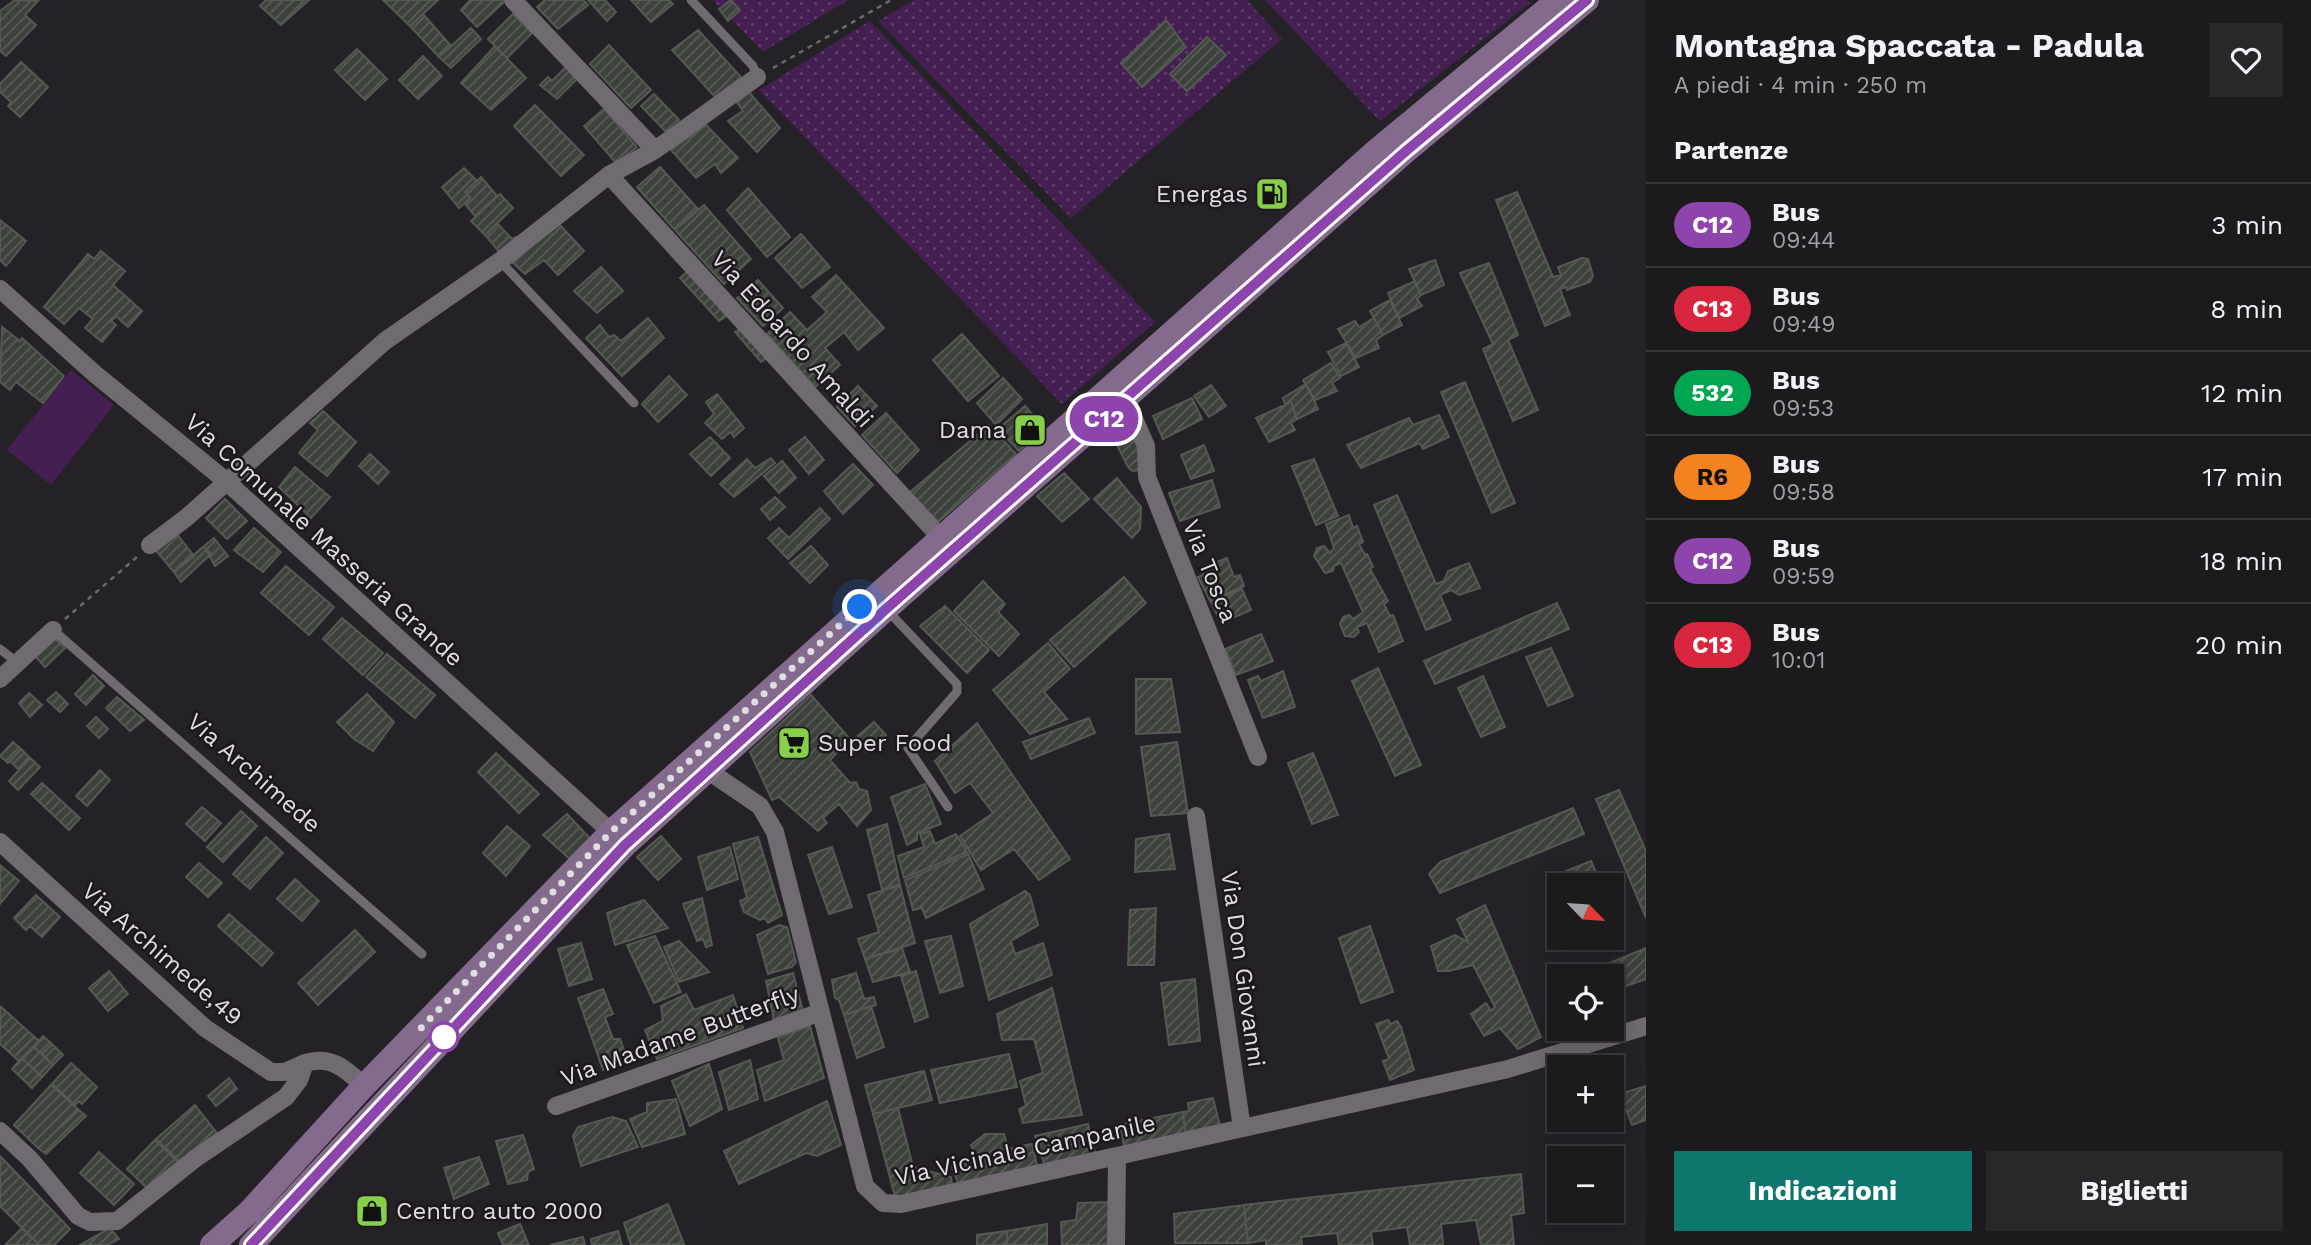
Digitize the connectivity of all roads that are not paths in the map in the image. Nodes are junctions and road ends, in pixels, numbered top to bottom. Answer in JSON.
{"nodes":[{"id":1,"x":513,"y":0,"type":"edge"},
{"id":2,"x":691,"y":0,"type":"edge"},
{"id":3,"x":1558,"y":0,"type":"edge"},
{"id":4,"x":1587,"y":0,"type":"edge"},
{"id":5,"x":757,"y":77,"type":"joint"},
{"id":6,"x":655,"y":150,"type":"junction"},
{"id":7,"x":609,"y":175,"type":"junction"},
{"id":8,"x":500,"y":261,"type":"junction"},
{"id":9,"x":0,"y":289,"type":"edge"},
{"id":10,"x":1126,"y":401,"type":"junction"},
{"id":11,"x":634,"y":403,"type":"dead end"},
{"id":12,"x":226,"y":481,"type":"junction"},
{"id":13,"x":940,"y":537,"type":"junction"},
{"id":14,"x":150,"y":545,"type":"road end"},
{"id":15,"x":886,"y":609,"type":"junction"},
{"id":16,"x":53,"y":630,"type":"joint"},
{"id":17,"x":0,"y":649,"type":"edge"},
{"id":18,"x":19,"y":663,"type":"junction"},
{"id":19,"x":0,"y":679,"type":"edge"},
{"id":20,"x":1258,"y":757,"type":"dead end"},
{"id":21,"x":707,"y":770,"type":"junction"},
{"id":22,"x":948,"y":807,"type":"dead end"},
{"id":23,"x":1196,"y":816,"type":"dead end"},
{"id":24,"x":611,"y":832,"type":"junction"},
{"id":25,"x":0,"y":842,"type":"edge"},
{"id":26,"x":422,"y":954,"type":"dead end"},
{"id":27,"x":821,"y":1012,"type":"junction"},
{"id":28,"x":1646,"y":1026,"type":"edge"},
{"id":29,"x":305,"y":1063,"type":"junction"},
{"id":30,"x":364,"y":1086,"type":"junction"},
{"id":31,"x":556,"y":1106,"type":"dead end"},
{"id":32,"x":1242,"y":1128,"type":"junction"},
{"id":33,"x":0,"y":1131,"type":"edge"},
{"id":34,"x":1117,"y":1156,"type":"junction"},
{"id":35,"x":212,"y":1245,"type":"edge"},
{"id":36,"x":251,"y":1245,"type":"edge"},
{"id":37,"x":1116,"y":1245,"type":"edge"}],
"edges":[{"from":1,"to":6,"type":"street"},
{"from":2,"to":5,"type":"lane"},
{"from":3,"to":13,"type":"main road"},
{"from":4,"to":10,"type":"main road"},
{"from":5,"to":6,"type":"street"},
{"from":6,"to":7,"type":"street"},
{"from":7,"to":8,"type":"street"},
{"from":7,"to":13,"type":"street","name":"Via Edoardo Amaldi"},
{"from":8,"to":11,"type":"lane"},
{"from":8,"to":12,"type":"street"},
{"from":9,"to":12,"type":"street","name":"Via Comunale Masseria Grande"},
{"from":10,"to":15,"type":"main road"},
{"from":10,"to":20,"type":"street","name":"Via Tosca"},
{"from":12,"to":14,"type":"street"},
{"from":12,"to":24,"type":"street","name":"Via Comunale Masseria Grande"},
{"from":13,"to":24,"type":"main road"},
{"from":15,"to":21,"type":"main road"},
{"from":15,"to":22,"type":"lane"},
{"from":16,"to":18,"type":"street"},
{"from":16,"to":26,"type":"lane","name":"Via Archimede"},
{"from":17,"to":18,"type":"lane"},
{"from":18,"to":19,"type":"street"},
{"from":21,"to":27,"type":"street","name":"Via Vicinale Campanile"},
{"from":21,"to":36,"type":"main road"},
{"from":23,"to":32,"type":"street","name":"Via Don Giovanni"},
{"from":24,"to":30,"type":"main road"},
{"from":25,"to":29,"type":"street","name":"Via Archimede,49"},
{"from":27,"to":31,"type":"street","name":"Via Madame Butterfly"},
{"from":27,"to":34,"type":"street","name":"Via Vicinale Campanile"},
{"from":28,"to":32,"type":"street","name":"Via Vicinale Campanile"},
{"from":29,"to":30,"type":"street","name":"Via Archimede,49"},
{"from":29,"to":33,"type":"street"},
{"from":30,"to":35,"type":"main road"},
{"from":32,"to":34,"type":"street","name":"Via Vicinale Campanile"},
{"from":34,"to":37,"type":"street"}]}
